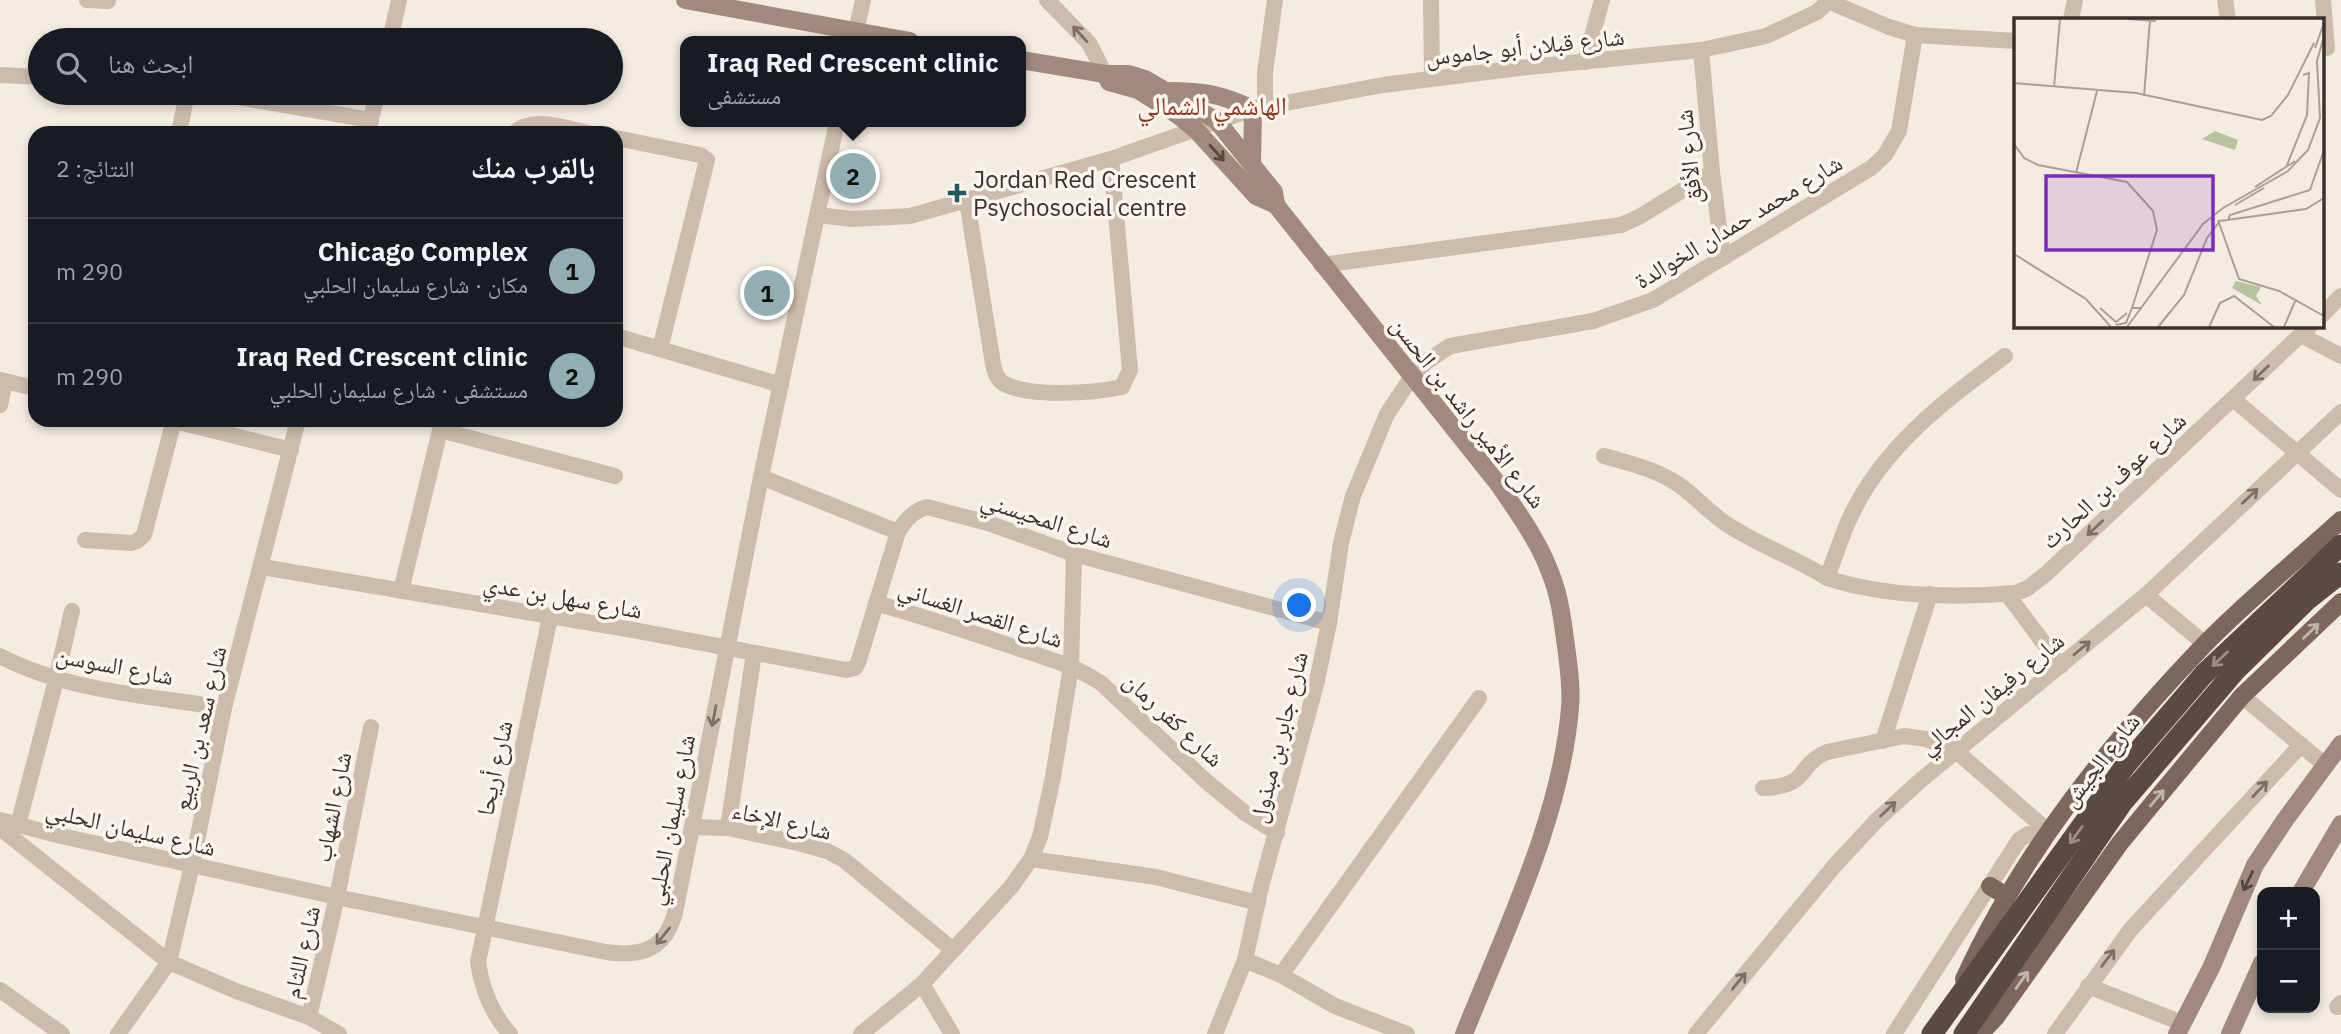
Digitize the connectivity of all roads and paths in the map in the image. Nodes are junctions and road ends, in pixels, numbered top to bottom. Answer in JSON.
{"nodes":[{"id":1,"x":87,"y":0,"type":"edge"},
{"id":2,"x":399,"y":0,"type":"edge"},
{"id":3,"x":685,"y":0,"type":"edge"},
{"id":4,"x":863,"y":0,"type":"edge"},
{"id":5,"x":1047,"y":0,"type":"edge"},
{"id":6,"x":1275,"y":0,"type":"edge"},
{"id":7,"x":1431,"y":0,"type":"edge"},
{"id":8,"x":1602,"y":0,"type":"edge"},
{"id":9,"x":2076,"y":0,"type":"edge"},
{"id":10,"x":2225,"y":0,"type":"edge"},
{"id":11,"x":2323,"y":0,"type":"edge"},
{"id":12,"x":108,"y":1,"type":"edge"},
{"id":13,"x":1830,"y":1,"type":"edge"},
{"id":14,"x":2071,"y":18,"type":"edge"},
{"id":15,"x":2228,"y":18,"type":"edge"},
{"id":16,"x":393,"y":28,"type":"edge"},
{"id":17,"x":1915,"y":35,"type":"junction"},
{"id":18,"x":850,"y":36,"type":"edge"},
{"id":19,"x":855,"y":36,"type":"edge"},
{"id":20,"x":2014,"y":41,"type":"edge"},
{"id":21,"x":2327,"y":48,"type":"dead end"},
{"id":22,"x":1701,"y":50,"type":"junction"},
{"id":23,"x":1026,"y":61,"type":"edge"},
{"id":24,"x":1585,"y":62,"type":"junction"},
{"id":25,"x":1105,"y":74,"type":"junction"},
{"id":26,"x":0,"y":75,"type":"edge"},
{"id":27,"x":28,"y":76,"type":"edge"},
{"id":28,"x":1432,"y":78,"type":"junction"},
{"id":29,"x":1167,"y":91,"type":"junction"},
{"id":30,"x":185,"y":105,"type":"edge"},
{"id":31,"x":269,"y":105,"type":"edge"},
{"id":32,"x":375,"y":105,"type":"edge"},
{"id":33,"x":1259,"y":108,"type":"junction"},
{"id":34,"x":1217,"y":121,"type":"junction"},
{"id":35,"x":180,"y":126,"type":"edge"},
{"id":36,"x":365,"y":126,"type":"edge"},
{"id":37,"x":370,"y":126,"type":"edge"},
{"id":38,"x":526,"y":126,"type":"edge"},
{"id":39,"x":552,"y":126,"type":"edge"},
{"id":40,"x":836,"y":127,"type":"edge"},
{"id":41,"x":1196,"y":130,"type":"junction"},
{"id":42,"x":623,"y":139,"type":"edge"},
{"id":43,"x":1111,"y":159,"type":"junction"},
{"id":44,"x":1252,"y":164,"type":"junction"},
{"id":45,"x":1712,"y":172,"type":"junction"},
{"id":46,"x":967,"y":201,"type":"junction"},
{"id":47,"x":1276,"y":205,"type":"junction"},
{"id":48,"x":818,"y":215,"type":"junction"},
{"id":49,"x":1723,"y":258,"type":"junction"},
{"id":50,"x":1321,"y":265,"type":"junction"},
{"id":51,"x":2341,"y":296,"type":"edge"},
{"id":52,"x":2324,"y":313,"type":"edge"},
{"id":53,"x":2306,"y":330,"type":"edge"},
{"id":54,"x":623,"y":338,"type":"edge"},
{"id":55,"x":660,"y":349,"type":"junction"},
{"id":56,"x":2005,"y":356,"type":"dead end"},
{"id":57,"x":2341,"y":356,"type":"edge"},
{"id":58,"x":1413,"y":375,"type":"junction"},
{"id":59,"x":2,"y":381,"type":"edge"},
{"id":60,"x":781,"y":384,"type":"junction"},
{"id":61,"x":28,"y":387,"type":"edge"},
{"id":62,"x":2232,"y":400,"type":"junction"},
{"id":63,"x":0,"y":405,"type":"edge"},
{"id":64,"x":2341,"y":412,"type":"edge"},
{"id":65,"x":171,"y":427,"type":"edge"},
{"id":66,"x":201,"y":427,"type":"edge"},
{"id":67,"x":296,"y":427,"type":"edge"},
{"id":68,"x":441,"y":427,"type":"edge"},
{"id":69,"x":448,"y":427,"type":"edge"},
{"id":70,"x":291,"y":450,"type":"junction"},
{"id":71,"x":2296,"y":452,"type":"junction"},
{"id":72,"x":1604,"y":456,"type":"dead end"},
{"id":73,"x":615,"y":476,"type":"dead end"},
{"id":74,"x":761,"y":477,"type":"junction"},
{"id":75,"x":2341,"y":490,"type":"edge"},
{"id":76,"x":2341,"y":520,"type":"edge"},
{"id":77,"x":898,"y":533,"type":"junction"},
{"id":78,"x":85,"y":540,"type":"dead end"},
{"id":79,"x":2341,"y":545,"type":"edge"},
{"id":80,"x":1074,"y":554,"type":"junction"},
{"id":81,"x":262,"y":567,"type":"junction"},
{"id":82,"x":2341,"y":573,"type":"edge"},
{"id":83,"x":1827,"y":578,"type":"junction"},
{"id":84,"x":401,"y":591,"type":"junction"},
{"id":85,"x":1930,"y":594,"type":"junction"},
{"id":86,"x":2007,"y":594,"type":"junction"},
{"id":87,"x":2146,"y":595,"type":"junction"},
{"id":88,"x":2341,"y":602,"type":"edge"},
{"id":89,"x":876,"y":603,"type":"junction"},
{"id":90,"x":72,"y":611,"type":"dead end"},
{"id":91,"x":550,"y":617,"type":"junction"},
{"id":92,"x":1329,"y":623,"type":"junction"},
{"id":93,"x":2205,"y":644,"type":"junction"},
{"id":94,"x":726,"y":649,"type":"junction"},
{"id":95,"x":754,"y":653,"type":"junction"},
{"id":96,"x":0,"y":656,"type":"edge"},
{"id":97,"x":2061,"y":666,"type":"junction"},
{"id":98,"x":1071,"y":667,"type":"junction"},
{"id":99,"x":855,"y":668,"type":"joint"},
{"id":100,"x":56,"y":680,"type":"junction"},
{"id":101,"x":2242,"y":696,"type":"junction"},
{"id":102,"x":1479,"y":698,"type":"dead end"},
{"id":103,"x":224,"y":708,"type":"junction"},
{"id":104,"x":372,"y":727,"type":"dead end"},
{"id":105,"x":1883,"y":741,"type":"junction"},
{"id":106,"x":2341,"y":744,"type":"edge"},
{"id":107,"x":2301,"y":745,"type":"junction"},
{"id":108,"x":1956,"y":751,"type":"junction"},
{"id":109,"x":2325,"y":765,"type":"junction"},
{"id":110,"x":1763,"y":788,"type":"dead end"},
{"id":111,"x":0,"y":820,"type":"edge"},
{"id":112,"x":2341,"y":824,"type":"edge"},
{"id":113,"x":18,"y":825,"type":"junction"},
{"id":114,"x":692,"y":827,"type":"junction"},
{"id":115,"x":0,"y":828,"type":"edge"},
{"id":116,"x":727,"y":828,"type":"junction"},
{"id":117,"x":1277,"y":833,"type":"junction"},
{"id":118,"x":2047,"y":835,"type":"junction"},
{"id":119,"x":1031,"y":859,"type":"junction"},
{"id":120,"x":192,"y":865,"type":"junction"},
{"id":121,"x":1990,"y":886,"type":"junction"},
{"id":122,"x":2304,"y":887,"type":"edge"},
{"id":123,"x":2006,"y":896,"type":"junction"},
{"id":124,"x":337,"y":897,"type":"junction"},
{"id":125,"x":1258,"y":903,"type":"junction"},
{"id":126,"x":484,"y":928,"type":"junction"},
{"id":127,"x":953,"y":950,"type":"junction"},
{"id":128,"x":1245,"y":961,"type":"junction"},
{"id":129,"x":169,"y":962,"type":"junction"},
{"id":130,"x":2257,"y":974,"type":"edge"},
{"id":131,"x":1280,"y":975,"type":"junction"},
{"id":132,"x":922,"y":984,"type":"junction"},
{"id":133,"x":2088,"y":986,"type":"junction"},
{"id":134,"x":0,"y":990,"type":"edge"},
{"id":135,"x":1951,"y":1008,"type":"junction"},
{"id":136,"x":309,"y":1017,"type":"junction"},
{"id":137,"x":2180,"y":1029,"type":"edge"},
{"id":138,"x":62,"y":1034,"type":"edge"},
{"id":139,"x":118,"y":1034,"type":"edge"},
{"id":140,"x":339,"y":1034,"type":"edge"},
{"id":141,"x":510,"y":1034,"type":"edge"},
{"id":142,"x":861,"y":1034,"type":"edge"},
{"id":143,"x":952,"y":1034,"type":"edge"},
{"id":144,"x":1215,"y":1034,"type":"edge"},
{"id":145,"x":1408,"y":1034,"type":"edge"},
{"id":146,"x":1464,"y":1034,"type":"edge"},
{"id":147,"x":1696,"y":1034,"type":"edge"},
{"id":148,"x":1894,"y":1034,"type":"edge"},
{"id":149,"x":1933,"y":1034,"type":"edge"},
{"id":150,"x":1964,"y":1034,"type":"edge"},
{"id":151,"x":1980,"y":1034,"type":"edge"},
{"id":152,"x":2055,"y":1034,"type":"edge"},
{"id":153,"x":2230,"y":1034,"type":"edge"}],
"edges":[{"from":1,"to":12,"type":"street"},
{"from":2,"to":16,"type":"street"},
{"from":3,"to":18,"type":"street"},
{"from":4,"to":19,"type":"street"},
{"from":25,"to":5,"type":"street","one_way":true},
{"from":6,"to":33,"type":"street"},
{"from":7,"to":28,"type":"street"},
{"from":8,"to":24,"type":"street"},
{"from":9,"to":14,"type":"street"},
{"from":10,"to":15,"type":"street"},
{"from":11,"to":21,"type":"street"},
{"from":13,"to":17,"type":"street"},
{"from":13,"to":22,"type":"street","name":"شارع قبلان أبو جاموس"},
{"from":17,"to":20,"type":"street"},
{"from":17,"to":49,"type":"street","name":"شارع محمد حمدان الخوالدة"},
{"from":22,"to":24,"type":"street","name":"شارع قبلان أبو جاموس"},
{"from":22,"to":45,"type":"street","name":"شارع الأفق"},
{"from":23,"to":25,"type":"street","name":"شارع الأمير راشد بن الحسن"},
{"from":24,"to":28,"type":"street","name":"شارع قبلان أبو جاموس"},
{"from":25,"to":29,"type":"street","name":"شارع الأمير راشد بن الحسن"},
{"from":25,"to":41,"type":"street","name":"شارع الأمير راشد بن الحسن"},
{"from":26,"to":27,"type":"street"},
{"from":28,"to":33,"type":"street","name":"شارع قبلان أبو جاموس"},
{"from":29,"to":33,"type":"street"},
{"from":29,"to":34,"type":"street","name":"شارع الأمير راشد بن الحسن"},
{"from":30,"to":35,"type":"street"},
{"from":31,"to":36,"type":"street"},
{"from":32,"to":37,"type":"street"},
{"from":33,"to":34,"type":"street","name":"شارع قبلان أبو جاموس"},
{"from":33,"to":44,"type":"street"},
{"from":34,"to":41,"type":"street","name":"شارع قبلان أبو جاموس"},
{"from":34,"to":44,"type":"street","name":"شارع الأمير راشد بن الحسن"},
{"from":38,"to":39,"type":"street"},
{"from":40,"to":48,"type":"street","name":"شارع سليمان الحلبي"},
{"from":41,"to":43,"type":"street","name":"شارع قبلان أبو جاموس"},
{"from":41,"to":47,"type":"street","name":"شارع الأمير راشد بن الحسن","one_way":true},
{"from":42,"to":55,"type":"street"},
{"from":43,"to":46,"type":"street","name":"شارع قبلان أبو جاموس"},
{"from":43,"to":46,"type":"street"},
{"from":44,"to":47,"type":"street","name":"شارع الأمير راشد بن الحسن"},
{"from":45,"to":49,"type":"street","name":"شارع الأفق"},
{"from":45,"to":50,"type":"street"},
{"from":46,"to":48,"type":"street","name":"شارع قبلان أبو جاموس"},
{"from":47,"to":50,"type":"street","name":"شارع الأمير راشد بن الحسن"},
{"from":48,"to":60,"type":"street","name":"شارع سليمان الحلبي"},
{"from":49,"to":58,"type":"street","name":"شارع محمد حمدان الخوالدة"},
{"from":50,"to":58,"type":"street","name":"شارع الأمير راشد بن الحسن"},
{"from":51,"to":52,"type":"street"},
{"from":53,"to":57,"type":"street"},
{"from":53,"to":62,"type":"street","name":"شارع عوف بن الحارث","one_way":true},
{"from":54,"to":55,"type":"street"},
{"from":55,"to":60,"type":"street"},
{"from":56,"to":83,"type":"street"},
{"from":58,"to":92,"type":"street","name":"شارع جابر بن مبذول"},
{"from":58,"to":146,"type":"street","name":"شارع الأمير راشد بن الحسن"},
{"from":59,"to":61,"type":"street"},
{"from":59,"to":63,"type":"street"},
{"from":60,"to":74,"type":"street","name":"شارع سليمان الحلبي"},
{"from":62,"to":71,"type":"street"},
{"from":62,"to":86,"type":"street","name":"شارع عوف بن الحارث","one_way":true},
{"from":64,"to":71,"type":"street","name":"شارع رفيفان المجالي"},
{"from":65,"to":78,"type":"street"},
{"from":66,"to":70,"type":"street"},
{"from":67,"to":70,"type":"street","name":"شارع سعد بن الربيع"},
{"from":68,"to":84,"type":"street"},
{"from":69,"to":73,"type":"street"},
{"from":70,"to":81,"type":"street","name":"شارع سعد بن الربيع"},
{"from":71,"to":75,"type":"street"},
{"from":87,"to":71,"type":"street","name":"شارع رفيفان المجالي","one_way":true},
{"from":72,"to":83,"type":"street"},
{"from":74,"to":77,"type":"street"},
{"from":74,"to":94,"type":"street","name":"شارع سليمان الحلبي"},
{"from":76,"to":93,"type":"main road"},
{"from":77,"to":80,"type":"street","name":"شارع المحيسني"},
{"from":77,"to":89,"type":"street","name":"شارع المحيسني"},
{"from":79,"to":135,"type":"highway","name":"شارع الجيش","one_way":true},
{"from":80,"to":92,"type":"street","name":"شارع المحيسني"},
{"from":80,"to":98,"type":"street"},
{"from":81,"to":84,"type":"street","name":"شارع سهل بن عدي"},
{"from":81,"to":103,"type":"street","name":"شارع سعد بن الربيع"},
{"from":82,"to":150,"type":"highway","name":"شارع الجيش"},
{"from":83,"to":85,"type":"street"},
{"from":84,"to":91,"type":"street","name":"شارع سهل بن عدي"},
{"from":85,"to":86,"type":"street"},
{"from":85,"to":105,"type":"street"},
{"from":86,"to":97,"type":"street"},
{"from":87,"to":93,"type":"street"},
{"from":97,"to":87,"type":"street","name":"شارع رفيفان المجالي","one_way":true},
{"from":101,"to":88,"type":"main road","one_way":true},
{"from":89,"to":98,"type":"street","name":"شارع القصر الغساني"},
{"from":89,"to":99,"type":"street","name":"شارع المحيسني"},
{"from":90,"to":100,"type":"street"},
{"from":91,"to":94,"type":"street","name":"شارع سهل بن عدي"},
{"from":91,"to":126,"type":"street","name":"شارع أريحا"},
{"from":92,"to":117,"type":"street","name":"شارع جابر بن مبذول"},
{"from":93,"to":118,"type":"main road"},
{"from":94,"to":95,"type":"street","name":"شارع سهل بن عدي"},
{"from":94,"to":114,"type":"street","name":"شارع سليمان الحلبي","one_way":true},
{"from":95,"to":99,"type":"street","name":"شارع سهل بن عدي"},
{"from":95,"to":116,"type":"street"},
{"from":96,"to":100,"type":"street","name":"شارع السوسن"},
{"from":97,"to":108,"type":"street","name":"شارع رفيفان المجالي"},
{"from":98,"to":117,"type":"street","name":"شارع كفر رمان"},
{"from":98,"to":119,"type":"street"},
{"from":100,"to":103,"type":"street","name":"شارع السوسن"},
{"from":100,"to":113,"type":"street"},
{"from":101,"to":107,"type":"street"},
{"from":151,"to":101,"type":"main road","one_way":true},
{"from":102,"to":131,"type":"street"},
{"from":103,"to":120,"type":"street","name":"شارع سعد بن الربيع"},
{"from":104,"to":124,"type":"street","name":"شارع الشهاب"},
{"from":105,"to":108,"type":"street"},
{"from":105,"to":110,"type":"street"},
{"from":106,"to":109,"type":"street"},
{"from":107,"to":109,"type":"street"},
{"from":133,"to":107,"type":"street","one_way":true},
{"from":108,"to":118,"type":"street"},
{"from":147,"to":108,"type":"street","name":"شارع رفيفان المجالي","one_way":true},
{"from":109,"to":137,"type":"street","one_way":true},
{"from":111,"to":113,"type":"street","name":"شارع سليمان الحلبي"},
{"from":112,"to":122,"type":"street"},
{"from":113,"to":120,"type":"street","name":"شارع سليمان الحلبي"},
{"from":114,"to":116,"type":"street","name":"شارع الإخاء"},
{"from":114,"to":126,"type":"street","name":"شارع سليمان الحلبي","one_way":true},
{"from":115,"to":129,"type":"street"},
{"from":116,"to":127,"type":"street","name":"شارع الإخاء"},
{"from":117,"to":125,"type":"street","name":"شارع جابر بن مبذول"},
{"from":118,"to":121,"type":"street"},
{"from":118,"to":123,"type":"main road"},
{"from":119,"to":125,"type":"street"},
{"from":119,"to":127,"type":"street"},
{"from":120,"to":124,"type":"street","name":"شارع سليمان الحلبي"},
{"from":120,"to":129,"type":"street","name":"شارع سعد بن الربيع"},
{"from":121,"to":123,"type":"main road"},
{"from":121,"to":148,"type":"street"},
{"from":123,"to":135,"type":"main road"},
{"from":124,"to":126,"type":"street","name":"شارع سليمان الحلبي"},
{"from":124,"to":136,"type":"street","name":"شارع اللثام"},
{"from":125,"to":128,"type":"street","name":"شارع جابر بن مبذول"},
{"from":126,"to":141,"type":"street"},
{"from":127,"to":132,"type":"street"},
{"from":128,"to":131,"type":"street"},
{"from":128,"to":144,"type":"street","name":"شارع جابر بن مبذول"},
{"from":129,"to":136,"type":"street"},
{"from":129,"to":139,"type":"street","name":"شارع سعد بن الربيع"},
{"from":130,"to":153,"type":"street"},
{"from":131,"to":145,"type":"street"},
{"from":132,"to":142,"type":"street"},
{"from":132,"to":143,"type":"street"},
{"from":133,"to":137,"type":"street"},
{"from":133,"to":152,"type":"street"},
{"from":134,"to":138,"type":"street"},
{"from":135,"to":149,"type":"highway","name":"شارع الجيش"},
{"from":136,"to":140,"type":"street"}]}
